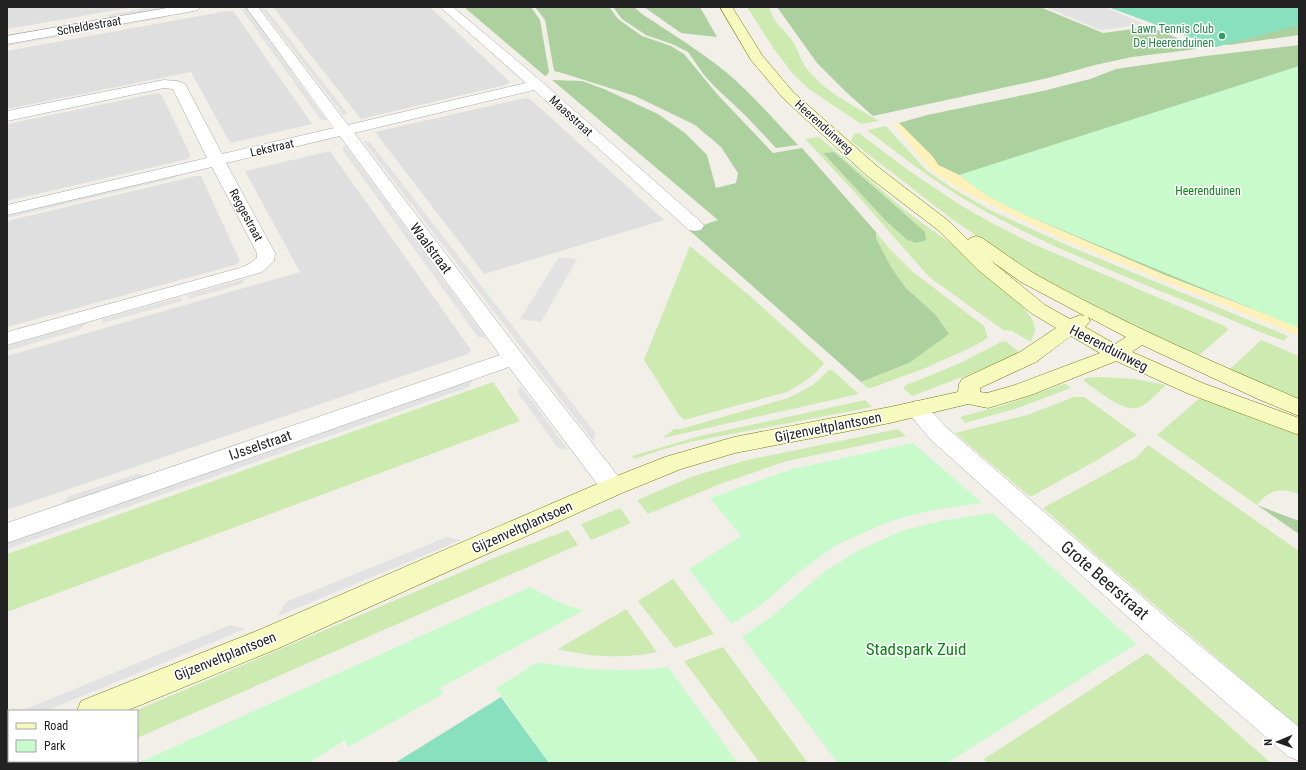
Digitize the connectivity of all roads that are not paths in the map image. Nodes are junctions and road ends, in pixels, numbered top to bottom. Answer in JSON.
{"nodes":[{"id":1,"x":194,"y":7,"type":"edge"},
{"id":2,"x":252,"y":7,"type":"edge"},
{"id":3,"x":446,"y":7,"type":"edge"},
{"id":4,"x":726,"y":7,"type":"edge"},
{"id":5,"x":7,"y":40,"type":"edge"},
{"id":6,"x":537,"y":85,"type":"junction"},
{"id":7,"x":7,"y":116,"type":"edge"},
{"id":8,"x":344,"y":131,"type":"junction"},
{"id":9,"x":217,"y":161,"type":"junction"},
{"id":10,"x":7,"y":210,"type":"edge"},
{"id":11,"x":695,"y":226,"type":"dead end"},
{"id":12,"x":944,"y":226,"type":"junction"},
{"id":13,"x":1092,"y":312,"type":"junction"},
{"id":14,"x":1070,"y":328,"type":"junction"},
{"id":15,"x":1141,"y":336,"type":"junction"},
{"id":16,"x":7,"y":339,"type":"edge"},
{"id":17,"x":1116,"y":353,"type":"junction"},
{"id":18,"x":513,"y":358,"type":"junction"},
{"id":19,"x":968,"y":397,"type":"junction"},
{"id":20,"x":1299,"y":408,"type":"edge"},
{"id":21,"x":916,"y":409,"type":"junction"},
{"id":22,"x":1299,"y":427,"type":"edge"},
{"id":23,"x":613,"y":487,"type":"junction"},
{"id":24,"x":7,"y":533,"type":"edge"},
{"id":25,"x":94,"y":710,"type":"edge"},
{"id":26,"x":1299,"y":746,"type":"edge"}],
"edges":[{"from":1,"to":5,"type":"street","name":"Scheldestraat"},
{"from":2,"to":8,"type":"street","name":"Waalstraat"},
{"from":3,"to":6,"type":"street","name":"Maasstraat"},
{"from":4,"to":12,"type":"main road","name":"Heerenduinweg"},
{"from":6,"to":8,"type":"street","name":"Lekstraat"},
{"from":6,"to":11,"type":"street","name":"Maasstraat"},
{"from":7,"to":9,"type":"street","name":"Reggestraat"},
{"from":8,"to":9,"type":"street","name":"Lekstraat"},
{"from":8,"to":18,"type":"street","name":"Waalstraat"},
{"from":9,"to":10,"type":"street","name":"Lekstraat"},
{"from":9,"to":16,"type":"street","name":"Reggestraat"},
{"from":12,"to":13,"type":"main road","name":"Heerenduinweg"},
{"from":12,"to":14,"type":"main road","name":"Heerenduinweg"},
{"from":13,"to":14,"type":"main road"},
{"from":13,"to":15,"type":"main road","name":"Heerenduinweg"},
{"from":14,"to":17,"type":"main road","name":"Heerenduinweg"},
{"from":14,"to":19,"type":"main road"},
{"from":15,"to":17,"type":"main road","name":"Gijzenveltplantsoen"},
{"from":15,"to":20,"type":"main road","name":"Heerenduinweg"},
{"from":17,"to":19,"type":"main road","name":"Gijzenveltplantsoen"},
{"from":17,"to":22,"type":"main road","name":"Heerenduinweg"},
{"from":18,"to":23,"type":"street","name":"Waalstraat"},
{"from":18,"to":24,"type":"street","name":"IJsselstraat"},
{"from":19,"to":21,"type":"main road","name":"Gijzenveltplantsoen"},
{"from":21,"to":23,"type":"main road","name":"Gijzenveltplantsoen"},
{"from":21,"to":26,"type":"street","name":"Grote Beerstraat"},
{"from":23,"to":25,"type":"main road","name":"Gijzenveltplantsoen"}]}
